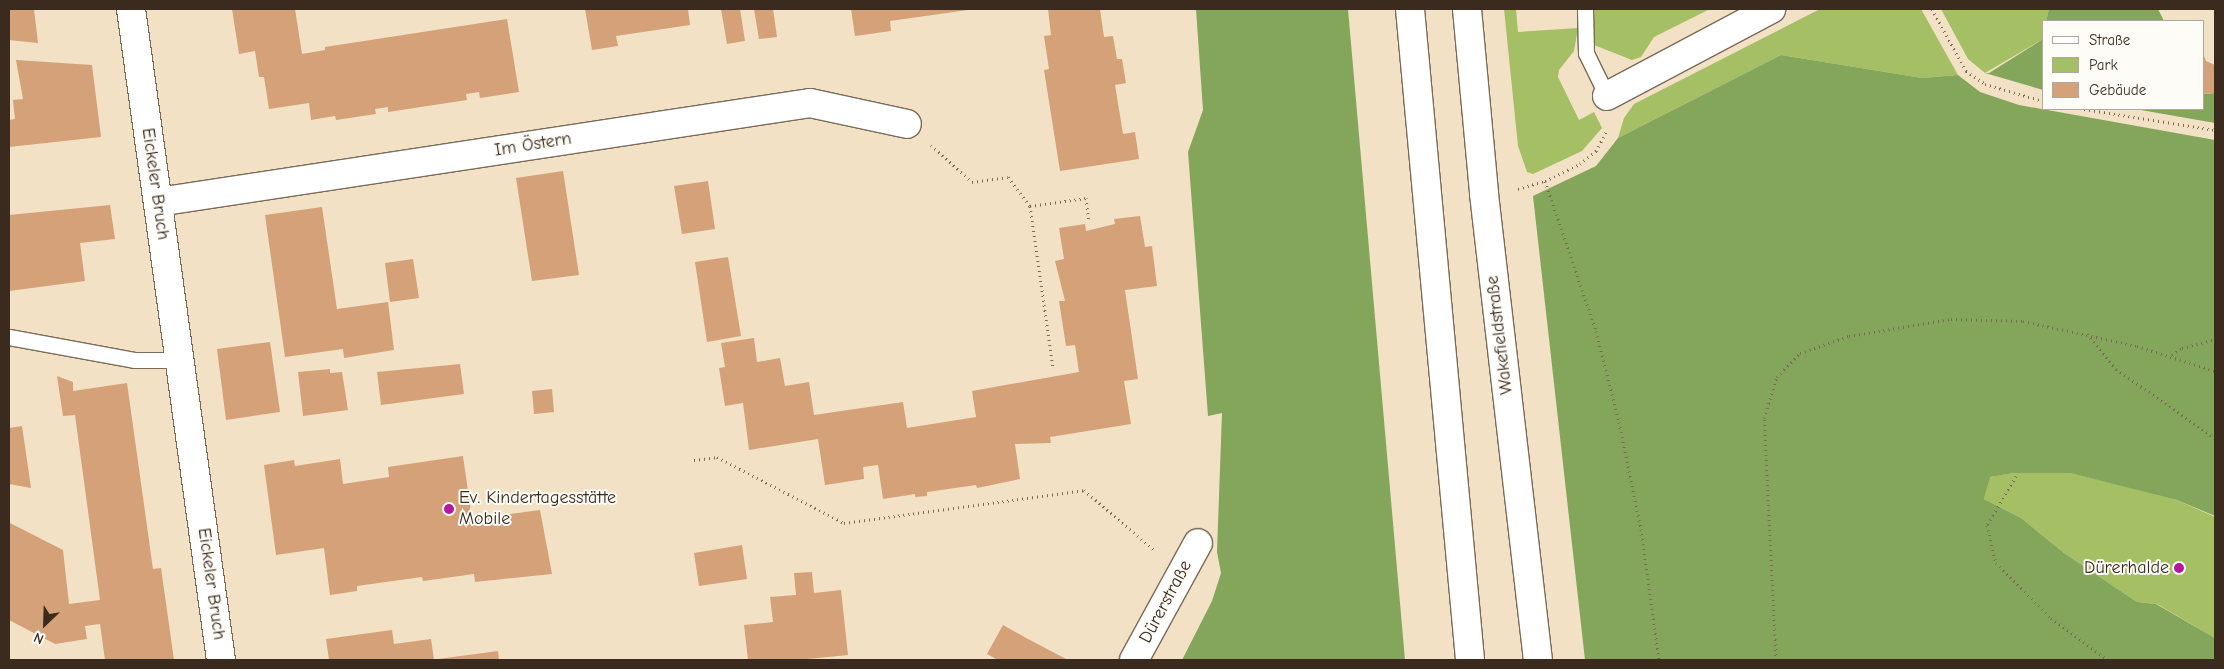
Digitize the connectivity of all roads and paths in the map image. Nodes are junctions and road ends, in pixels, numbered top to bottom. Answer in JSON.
{"nodes":[{"id":1,"x":131,"y":9,"type":"edge"},
{"id":2,"x":1410,"y":9,"type":"edge"},
{"id":3,"x":1467,"y":9,"type":"edge"},
{"id":4,"x":1585,"y":9,"type":"edge"},
{"id":5,"x":1772,"y":9,"type":"edge"},
{"id":6,"x":1932,"y":9,"type":"edge"},
{"id":7,"x":1607,"y":96,"type":"junction"},
{"id":8,"x":2042,"y":101,"type":"edge"},
{"id":9,"x":2090,"y":110,"type":"edge"},
{"id":10,"x":907,"y":124,"type":"joint"},
{"id":11,"x":2215,"y":130,"type":"edge"},
{"id":12,"x":1545,"y":181,"type":"junction"},
{"id":13,"x":1484,"y":194,"type":"junction"},
{"id":14,"x":158,"y":202,"type":"junction"},
{"id":15,"x":1030,"y":206,"type":"junction"},
{"id":16,"x":1089,"y":221,"type":"dead end"},
{"id":17,"x":2086,"y":333,"type":"junction"},
{"id":18,"x":9,"y":337,"type":"edge"},
{"id":19,"x":2215,"y":339,"type":"edge"},
{"id":20,"x":2172,"y":355,"type":"junction"},
{"id":21,"x":180,"y":360,"type":"junction"},
{"id":22,"x":1053,"y":368,"type":"dead end"},
{"id":23,"x":2215,"y":371,"type":"edge"},
{"id":24,"x":2215,"y":438,"type":"edge"},
{"id":25,"x":694,"y":460,"type":"dead end"},
{"id":26,"x":2016,"y":476,"type":"dead end"},
{"id":27,"x":1198,"y":543,"type":"dead end"},
{"id":28,"x":1181,"y":574,"type":"junction"},
{"id":29,"x":221,"y":660,"type":"edge"},
{"id":30,"x":1134,"y":660,"type":"edge"},
{"id":31,"x":1470,"y":660,"type":"edge"},
{"id":32,"x":1538,"y":660,"type":"edge"},
{"id":33,"x":1658,"y":660,"type":"edge"},
{"id":34,"x":1776,"y":660,"type":"edge"},
{"id":35,"x":2108,"y":660,"type":"edge"}],
"edges":[{"from":1,"to":14,"type":"street","name":"Eickeler Bruch"},
{"from":2,"to":31,"type":"street"},
{"from":3,"to":13,"type":"street","name":"Wakefieldstraße"},
{"from":4,"to":7,"type":"lane"},
{"from":5,"to":7,"type":"street"},
{"from":6,"to":8,"type":"path"},
{"from":7,"to":12,"type":"path"},
{"from":9,"to":11,"type":"path"},
{"from":10,"to":14,"type":"street","name":"Im Östern"},
{"from":10,"to":15,"type":"path"},
{"from":12,"to":13,"type":"path"},
{"from":12,"to":33,"type":"path"},
{"from":13,"to":32,"type":"street","name":"Wakefieldstraße"},
{"from":14,"to":21,"type":"street","name":"Eickeler Bruch"},
{"from":15,"to":16,"type":"path"},
{"from":15,"to":22,"type":"path"},
{"from":17,"to":20,"type":"path"},
{"from":17,"to":24,"type":"path"},
{"from":17,"to":34,"type":"path"},
{"from":18,"to":21,"type":"lane"},
{"from":19,"to":20,"type":"path"},
{"from":20,"to":23,"type":"path"},
{"from":21,"to":29,"type":"street","name":"Eickeler Bruch"},
{"from":25,"to":28,"type":"path"},
{"from":26,"to":35,"type":"path"},
{"from":27,"to":28,"type":"street","name":"Dürerstraße"},
{"from":28,"to":30,"type":"street","name":"Dürerstraße"}]}
